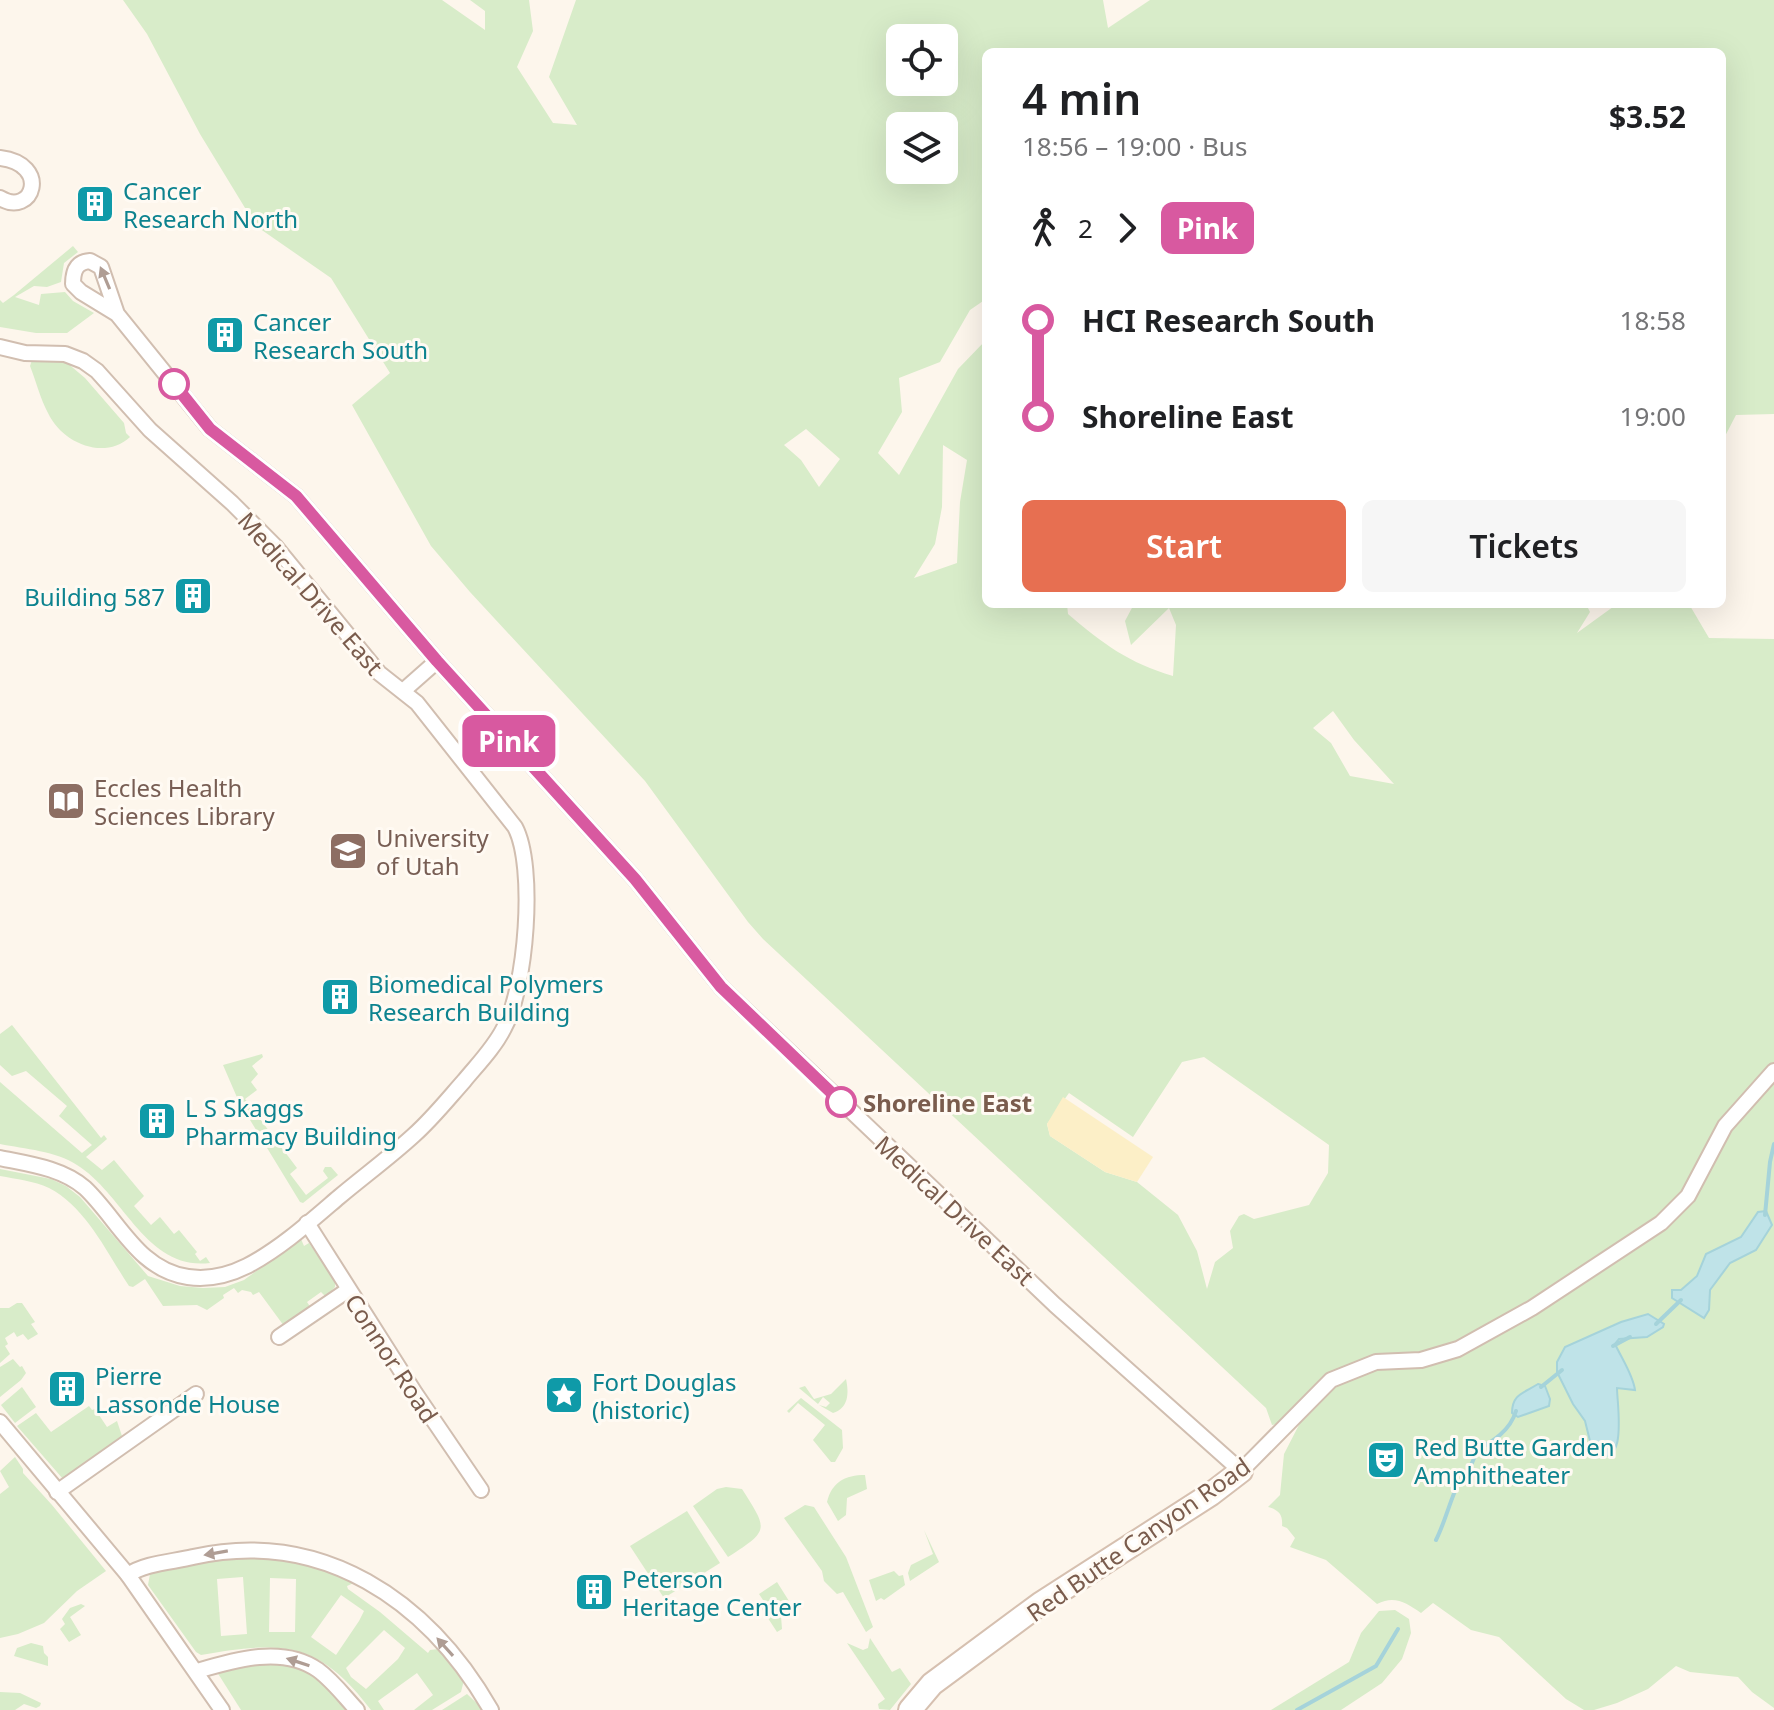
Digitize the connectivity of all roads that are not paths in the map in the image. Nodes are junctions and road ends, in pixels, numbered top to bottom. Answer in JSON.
{"nodes":[{"id":1,"x":0,"y":158,"type":"edge"},
{"id":2,"x":0,"y":198,"type":"edge"},
{"id":3,"x":117,"y":314,"type":"dead end"},
{"id":4,"x":0,"y":347,"type":"edge"},
{"id":5,"x":437,"y":661,"type":"junction"},
{"id":6,"x":403,"y":691,"type":"junction"},
{"id":7,"x":1774,"y":1071,"type":"edge"},
{"id":8,"x":0,"y":1158,"type":"edge"},
{"id":9,"x":307,"y":1223,"type":"junction"},
{"id":10,"x":348,"y":1290,"type":"junction"},
{"id":11,"x":279,"y":1337,"type":"dead end"},
{"id":12,"x":196,"y":1394,"type":"dead end"},
{"id":13,"x":0,"y":1422,"type":"edge"},
{"id":14,"x":1241,"y":1471,"type":"junction"},
{"id":15,"x":481,"y":1490,"type":"dead end"},
{"id":16,"x":57,"y":1492,"type":"junction"},
{"id":17,"x":128,"y":1575,"type":"junction"},
{"id":18,"x":197,"y":1671,"type":"junction"},
{"id":19,"x":220,"y":1709,"type":"edge"},
{"id":20,"x":357,"y":1710,"type":"edge"},
{"id":21,"x":491,"y":1710,"type":"edge"},
{"id":22,"x":910,"y":1710,"type":"edge"}],
"edges":[{"from":1,"to":2,"type":"street"},
{"from":3,"to":5,"type":"street"},
{"from":4,"to":6,"type":"street","name":"Medical Drive East"},
{"from":5,"to":6,"type":"street","name":"Medical Drive East"},
{"from":5,"to":14,"type":"street","name":"Medical Drive East"},
{"from":6,"to":9,"type":"street"},
{"from":7,"to":14,"type":"street","name":"Red Butte Canyon Road"},
{"from":8,"to":9,"type":"street"},
{"from":9,"to":10,"type":"street","name":"Connor Road"},
{"from":10,"to":11,"type":"street"},
{"from":10,"to":15,"type":"street","name":"Connor Road"},
{"from":12,"to":16,"type":"street"},
{"from":13,"to":16,"type":"street"},
{"from":14,"to":22,"type":"street","name":"Red Butte Canyon Road"},
{"from":16,"to":17,"type":"street"},
{"from":17,"to":18,"type":"street"},
{"from":21,"to":17,"type":"street","one_way":true},
{"from":18,"to":19,"type":"street"},
{"from":20,"to":18,"type":"street","one_way":true}]}
